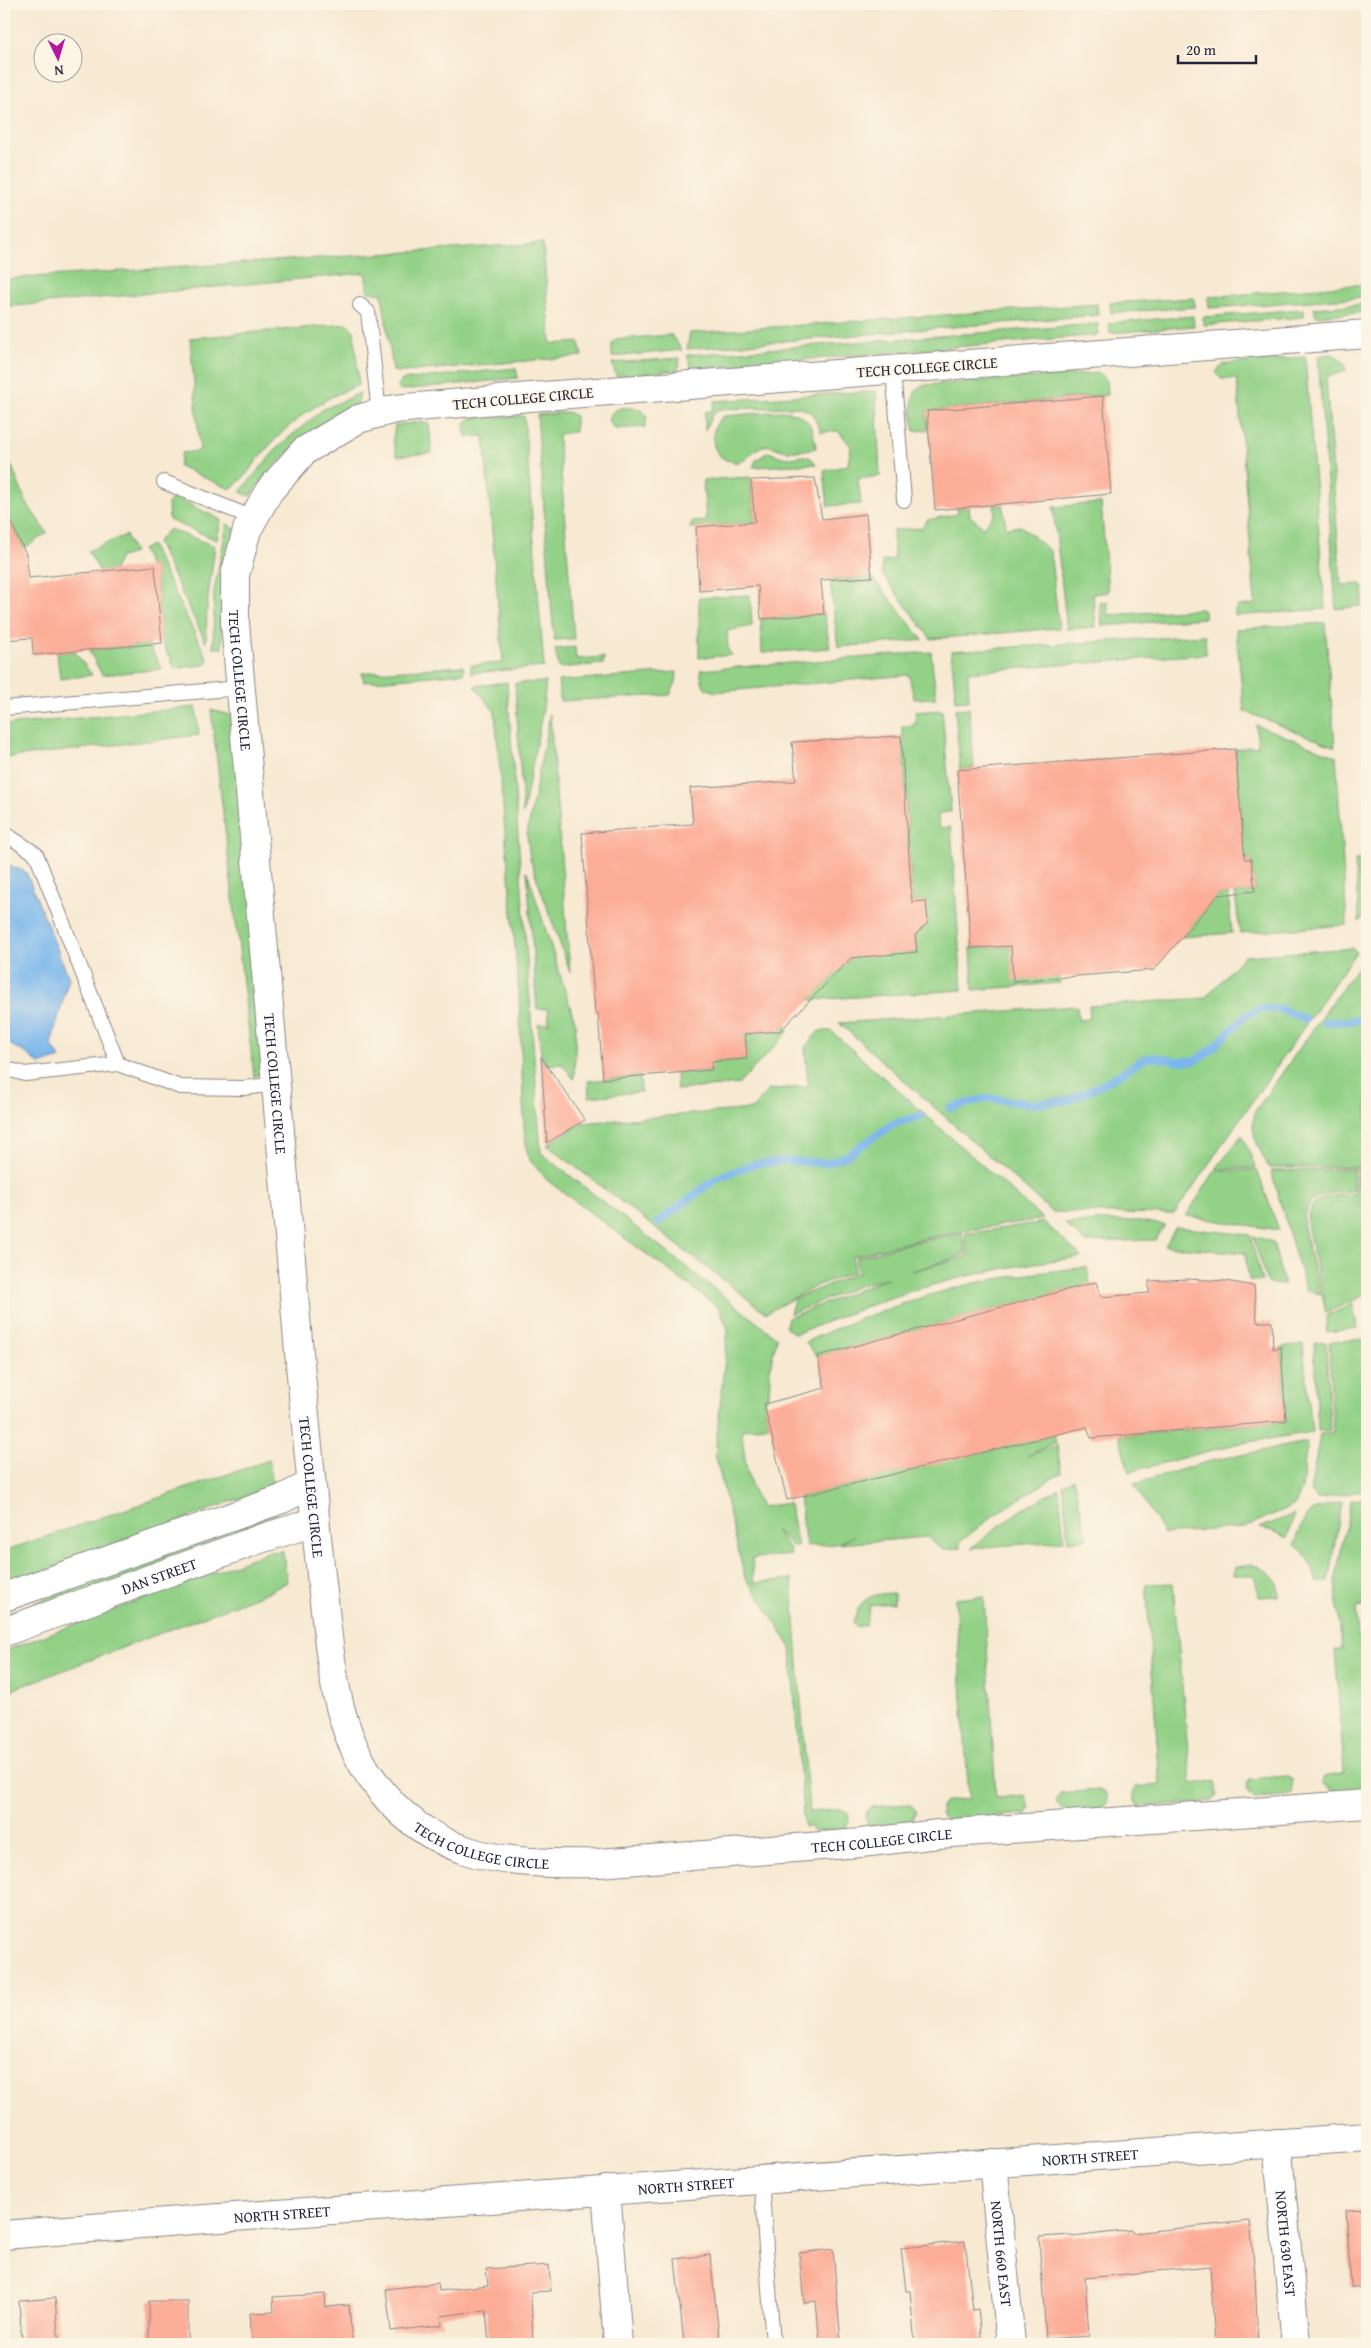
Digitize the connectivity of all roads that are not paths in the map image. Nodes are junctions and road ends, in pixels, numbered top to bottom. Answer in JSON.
{"nodes":[{"id":1,"x":360,"y":305,"type":"dead end"},
{"id":2,"x":1367,"y":334,"type":"edge"},
{"id":3,"x":893,"y":370,"type":"junction"},
{"id":4,"x":380,"y":413,"type":"junction"},
{"id":5,"x":164,"y":482,"type":"dead end"},
{"id":6,"x":904,"y":500,"type":"dead end"},
{"id":7,"x":253,"y":518,"type":"junction"},
{"id":8,"x":241,"y":688,"type":"junction"},
{"id":9,"x":4,"y":708,"type":"edge"},
{"id":10,"x":4,"y":833,"type":"edge"},
{"id":11,"x":118,"y":1064,"type":"junction"},
{"id":12,"x":4,"y":1068,"type":"edge"},
{"id":13,"x":276,"y":1084,"type":"junction"},
{"id":14,"x":311,"y":1484,"type":"junction"},
{"id":15,"x":315,"y":1522,"type":"junction"},
{"id":16,"x":4,"y":1597,"type":"edge"},
{"id":17,"x":4,"y":1632,"type":"edge"},
{"id":18,"x":1367,"y":1804,"type":"edge"},
{"id":19,"x":1367,"y":2136,"type":"edge"},
{"id":20,"x":1277,"y":2143,"type":"junction"},
{"id":21,"x":993,"y":2163,"type":"junction"},
{"id":22,"x":762,"y":2180,"type":"junction"},
{"id":23,"x":606,"y":2190,"type":"junction"},
{"id":24,"x":4,"y":2236,"type":"edge"},
{"id":25,"x":618,"y":2344,"type":"edge"},
{"id":26,"x":773,"y":2344,"type":"edge"},
{"id":27,"x":1011,"y":2344,"type":"edge"},
{"id":28,"x":1296,"y":2344,"type":"edge"}],
"edges":[{"from":1,"to":4,"type":"lane"},
{"from":2,"to":3,"type":"street","name":"TECH COLLEGE CIRCLE"},
{"from":3,"to":4,"type":"street","name":"TECH COLLEGE CIRCLE"},
{"from":3,"to":6,"type":"lane"},
{"from":4,"to":7,"type":"street","name":"TECH COLLEGE CIRCLE"},
{"from":5,"to":7,"type":"lane"},
{"from":7,"to":8,"type":"street","name":"TECH COLLEGE CIRCLE"},
{"from":8,"to":9,"type":"lane"},
{"from":8,"to":13,"type":"street","name":"TECH COLLEGE CIRCLE"},
{"from":10,"to":11,"type":"lane"},
{"from":11,"to":12,"type":"lane"},
{"from":11,"to":13,"type":"lane"},
{"from":13,"to":14,"type":"street","name":"TECH COLLEGE CIRCLE"},
{"from":14,"to":15,"type":"street","name":"TECH COLLEGE CIRCLE"},
{"from":14,"to":16,"type":"street","name":"DAN STREET"},
{"from":15,"to":17,"type":"street","name":"DAN STREET"},
{"from":15,"to":18,"type":"street","name":"TECH COLLEGE CIRCLE"},
{"from":19,"to":20,"type":"street","name":"NORTH STREET"},
{"from":20,"to":21,"type":"street","name":"NORTH STREET"},
{"from":20,"to":28,"type":"street","name":"NORTH 630 EAST"},
{"from":21,"to":22,"type":"street","name":"NORTH STREET"},
{"from":21,"to":27,"type":"street","name":"NORTH 660 EAST"},
{"from":22,"to":23,"type":"street","name":"NORTH STREET"},
{"from":22,"to":26,"type":"lane"},
{"from":23,"to":24,"type":"street","name":"NORTH STREET"},
{"from":23,"to":25,"type":"street"}]}
